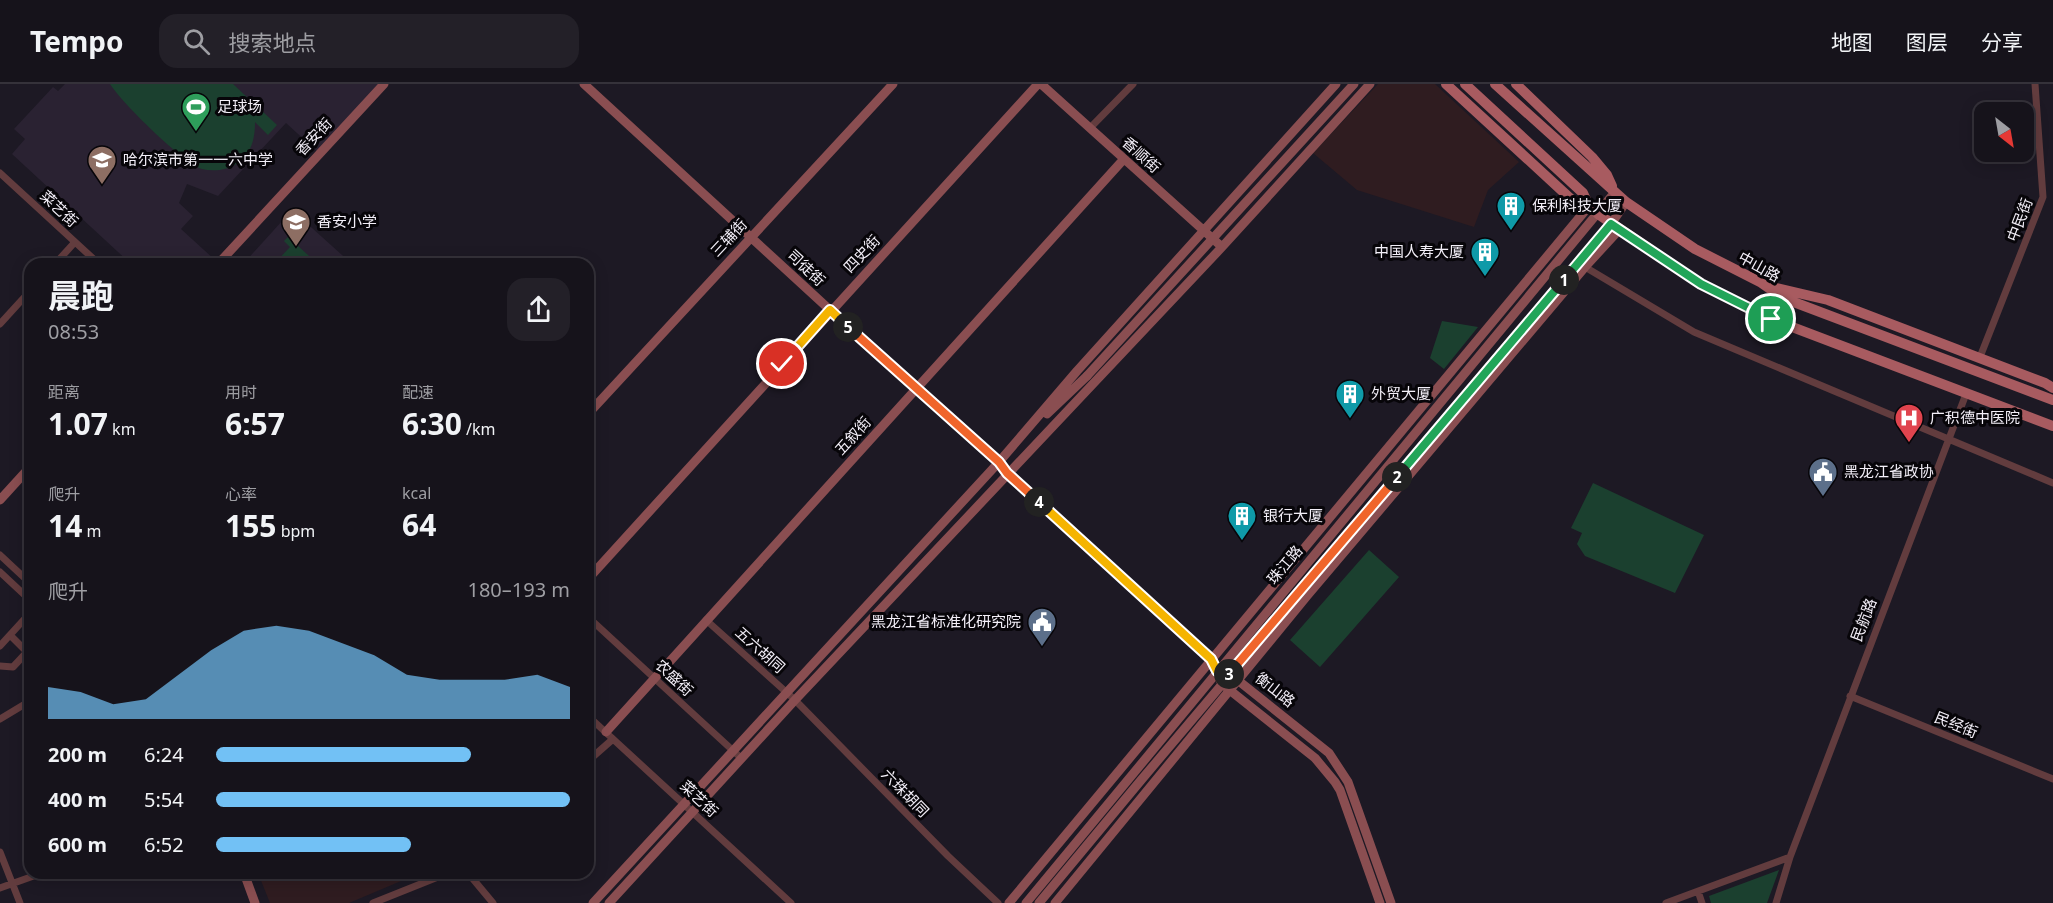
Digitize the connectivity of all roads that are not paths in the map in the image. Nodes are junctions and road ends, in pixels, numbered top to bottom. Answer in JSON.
{"nodes":[{"id":1,"x":384,"y":84,"type":"edge"},
{"id":2,"x":584,"y":84,"type":"edge"},
{"id":3,"x":893,"y":84,"type":"edge"},
{"id":4,"x":1039,"y":84,"type":"edge"},
{"id":5,"x":1133,"y":84,"type":"edge"},
{"id":6,"x":1336,"y":84,"type":"edge"},
{"id":7,"x":1354,"y":84,"type":"edge"},
{"id":8,"x":1370,"y":84,"type":"edge"},
{"id":9,"x":1446,"y":84,"type":"edge"},
{"id":10,"x":1465,"y":84,"type":"edge"},
{"id":11,"x":1495,"y":84,"type":"edge"},
{"id":12,"x":1516,"y":84,"type":"edge"},
{"id":13,"x":2035,"y":84,"type":"edge"},
{"id":14,"x":1090,"y":128,"type":"junction"},
{"id":15,"x":1123,"y":160,"type":"junction"},
{"id":16,"x":0,"y":173,"type":"edge"},
{"id":17,"x":1615,"y":192,"type":"junction"},
{"id":18,"x":1626,"y":202,"type":"junction"},
{"id":19,"x":1594,"y":210,"type":"junction"},
{"id":20,"x":1615,"y":227,"type":"junction"},
{"id":21,"x":1203,"y":231,"type":"junction"},
{"id":22,"x":750,"y":237,"type":"junction"},
{"id":23,"x":75,"y":242,"type":"junction"},
{"id":24,"x":1222,"y":247,"type":"junction"},
{"id":25,"x":60,"y":258,"type":"edge"},
{"id":26,"x":92,"y":258,"type":"edge"},
{"id":27,"x":224,"y":258,"type":"edge"},
{"id":28,"x":1585,"y":267,"type":"junction"},
{"id":29,"x":1763,"y":284,"type":"junction"},
{"id":30,"x":24,"y":298,"type":"edge"},
{"id":31,"x":830,"y":310,"type":"junction"},
{"id":32,"x":0,"y":324,"type":"edge"},
{"id":33,"x":1980,"y":357,"type":"junction"},
{"id":34,"x":2053,"y":388,"type":"edge"},
{"id":35,"x":916,"y":389,"type":"junction"},
{"id":36,"x":1966,"y":394,"type":"junction"},
{"id":37,"x":2053,"y":400,"type":"edge"},
{"id":38,"x":594,"y":407,"type":"edge"},
{"id":39,"x":2053,"y":426,"type":"edge"},
{"id":40,"x":1948,"y":440,"type":"junction"},
{"id":41,"x":1010,"y":449,"type":"junction"},
{"id":42,"x":999,"y":462,"type":"junction"},
{"id":43,"x":1007,"y":473,"type":"junction"},
{"id":44,"x":24,"y":474,"type":"edge"},
{"id":45,"x":2053,"y":483,"type":"edge"},
{"id":46,"x":0,"y":500,"type":"edge"},
{"id":47,"x":0,"y":555,"type":"edge"},
{"id":48,"x":0,"y":572,"type":"edge"},
{"id":49,"x":594,"y":572,"type":"edge"},
{"id":50,"x":24,"y":577,"type":"edge"},
{"id":51,"x":24,"y":594,"type":"edge"},
{"id":52,"x":24,"y":620,"type":"edge"},
{"id":53,"x":706,"y":620,"type":"junction"},
{"id":54,"x":594,"y":623,"type":"edge"},
{"id":55,"x":10,"y":635,"type":"junction"},
{"id":56,"x":0,"y":646,"type":"edge"},
{"id":57,"x":24,"y":651,"type":"edge"},
{"id":58,"x":24,"y":655,"type":"edge"},
{"id":59,"x":1211,"y":659,"type":"junction"},
{"id":60,"x":0,"y":666,"type":"edge"},
{"id":61,"x":1217,"y":671,"type":"junction"},
{"id":62,"x":1230,"y":674,"type":"junction"},
{"id":63,"x":654,"y":678,"type":"junction"},
{"id":64,"x":1239,"y":681,"type":"junction"},
{"id":65,"x":1226,"y":687,"type":"junction"},
{"id":66,"x":787,"y":692,"type":"junction"},
{"id":67,"x":1850,"y":696,"type":"junction"},
{"id":68,"x":795,"y":700,"type":"junction"},
{"id":69,"x":24,"y":705,"type":"edge"},
{"id":70,"x":0,"y":719,"type":"edge"},
{"id":71,"x":594,"y":721,"type":"edge"},
{"id":72,"x":610,"y":736,"type":"junction"},
{"id":73,"x":733,"y":751,"type":"junction"},
{"id":74,"x":594,"y":754,"type":"edge"},
{"id":75,"x":741,"y":758,"type":"junction"},
{"id":76,"x":2053,"y":779,"type":"edge"},
{"id":77,"x":684,"y":804,"type":"junction"},
{"id":78,"x":692,"y":812,"type":"junction"},
{"id":79,"x":0,"y":852,"type":"edge"},
{"id":80,"x":1790,"y":857,"type":"junction"},
{"id":81,"x":25,"y":879,"type":"edge"},
{"id":82,"x":246,"y":879,"type":"edge"},
{"id":83,"x":433,"y":879,"type":"edge"},
{"id":84,"x":473,"y":879,"type":"edge"},
{"id":85,"x":13,"y":883,"type":"junction"},
{"id":86,"x":0,"y":888,"type":"edge"},
{"id":87,"x":1698,"y":891,"type":"junction"},
{"id":88,"x":20,"y":903,"type":"edge"},
{"id":89,"x":255,"y":903,"type":"edge"},
{"id":90,"x":373,"y":903,"type":"edge"},
{"id":91,"x":493,"y":903,"type":"edge"},
{"id":92,"x":593,"y":903,"type":"edge"},
{"id":93,"x":609,"y":903,"type":"edge"},
{"id":94,"x":791,"y":903,"type":"edge"},
{"id":95,"x":998,"y":903,"type":"edge"},
{"id":96,"x":1009,"y":903,"type":"edge"},
{"id":97,"x":1026,"y":903,"type":"edge"},
{"id":98,"x":1039,"y":903,"type":"edge"},
{"id":99,"x":1056,"y":903,"type":"edge"},
{"id":100,"x":1380,"y":903,"type":"edge"},
{"id":101,"x":1391,"y":903,"type":"edge"},
{"id":102,"x":1666,"y":903,"type":"edge"},
{"id":103,"x":1702,"y":903,"type":"edge"},
{"id":104,"x":1776,"y":903,"type":"edge"}],
"edges":[{"from":1,"to":27,"type":"street","name":"香安街"},
{"from":2,"to":22,"type":"street","name":"司徒街"},
{"from":3,"to":22,"type":"street","name":"三辅街"},
{"from":4,"to":14,"type":"street","name":"香顺街"},
{"from":4,"to":31,"type":"street","name":"四史街"},
{"from":5,"to":14,"type":"street"},
{"from":6,"to":21,"type":"street"},
{"from":7,"to":41,"type":"street","bridge":true},
{"from":8,"to":24,"type":"street"},
{"from":9,"to":19,"type":"main road"},
{"from":10,"to":19,"type":"main road"},
{"from":11,"to":17,"type":"main road","name":"中山路"},
{"from":12,"to":17,"type":"main road"},
{"from":13,"to":33,"type":"street","name":"中民街"},
{"from":14,"to":15,"type":"street","name":"香顺街"},
{"from":15,"to":21,"type":"street","name":"香顺街"},
{"from":15,"to":35,"type":"street","name":"五叙街"},
{"from":16,"to":23,"type":"street","name":"菜艺街"},
{"from":17,"to":18,"type":"main road","name":"中山路"},
{"from":17,"to":19,"type":"street","name":"珠江路"},
{"from":18,"to":20,"type":"street","name":"珠江路"},
{"from":18,"to":29,"type":"main road","name":"中山路"},
{"from":19,"to":20,"type":"main road"},
{"from":19,"to":59,"type":"street","name":"珠江路"},
{"from":19,"to":61,"type":"street","name":"珠江路"},
{"from":20,"to":28,"type":"street","name":"珠江路"},
{"from":20,"to":36,"type":"main road"},
{"from":20,"to":62,"type":"street","name":"珠江路"},
{"from":21,"to":24,"type":"street","name":"香顺街"},
{"from":21,"to":41,"type":"street"},
{"from":22,"to":31,"type":"street","name":"司徒街"},
{"from":22,"to":38,"type":"street","name":"三辅街"},
{"from":23,"to":25,"type":"street"},
{"from":23,"to":26,"type":"street","name":"菜艺街"},
{"from":24,"to":43,"type":"street"},
{"from":28,"to":40,"type":"street"},
{"from":28,"to":64,"type":"street","name":"珠江路"},
{"from":29,"to":33,"type":"main road"},
{"from":29,"to":37,"type":"main road","name":"中山路"},
{"from":30,"to":32,"type":"street"},
{"from":31,"to":35,"type":"street","name":"司徒街"},
{"from":31,"to":49,"type":"street","name":"四史街"},
{"from":33,"to":34,"type":"main road"},
{"from":35,"to":42,"type":"street","name":"司徒街"},
{"from":35,"to":53,"type":"street","name":"五叙街"},
{"from":36,"to":39,"type":"main road"},
{"from":36,"to":40,"type":"street","name":"民航路"},
{"from":40,"to":45,"type":"street"},
{"from":40,"to":67,"type":"street","name":"民航路"},
{"from":41,"to":42,"type":"street"},
{"from":42,"to":43,"type":"street","name":"司徒街"},
{"from":42,"to":66,"type":"street"},
{"from":43,"to":59,"type":"street","name":"司徒街"},
{"from":43,"to":68,"type":"street"},
{"from":44,"to":46,"type":"street"},
{"from":47,"to":50,"type":"street"},
{"from":48,"to":51,"type":"street"},
{"from":52,"to":55,"type":"street"},
{"from":53,"to":63,"type":"street","name":"五叙街"},
{"from":53,"to":66,"type":"street","name":"五六胡同"},
{"from":54,"to":63,"type":"street","name":"农盛街"},
{"from":55,"to":56,"type":"street"},
{"from":55,"to":57,"type":"street"},
{"from":58,"to":60,"type":"street"},
{"from":59,"to":61,"type":"street","name":"司徒街"},
{"from":59,"to":96,"type":"street","name":"珠江路"},
{"from":61,"to":62,"type":"street","name":"衡山路"},
{"from":61,"to":65,"type":"street"},
{"from":61,"to":97,"type":"street","name":"珠江路"},
{"from":62,"to":64,"type":"street","name":"衡山路"},
{"from":62,"to":65,"type":"street","name":"珠江路"},
{"from":63,"to":72,"type":"street","name":"五叙街"},
{"from":63,"to":73,"type":"street","name":"农盛街"},
{"from":64,"to":65,"type":"street","name":"珠江路"},
{"from":64,"to":101,"type":"street","name":"衡山路"},
{"from":65,"to":98,"type":"street","name":"珠江路"},
{"from":65,"to":99,"type":"street","name":"珠江路"},
{"from":65,"to":100,"type":"street","name":"衡山路"},
{"from":66,"to":68,"type":"street","name":"五六胡同"},
{"from":66,"to":73,"type":"street"},
{"from":67,"to":76,"type":"street","name":"民经街"},
{"from":67,"to":80,"type":"street","name":"民航路"},
{"from":68,"to":75,"type":"street"},
{"from":68,"to":95,"type":"street","name":"六珠胡同"},
{"from":69,"to":70,"type":"street"},
{"from":71,"to":72,"type":"street","name":"菜艺街"},
{"from":72,"to":74,"type":"street"},
{"from":72,"to":77,"type":"street","name":"菜艺街"},
{"from":73,"to":75,"type":"street","name":"农盛街"},
{"from":73,"to":77,"type":"street"},
{"from":75,"to":78,"type":"street"},
{"from":77,"to":78,"type":"street","name":"菜艺街"},
{"from":77,"to":92,"type":"street"},
{"from":78,"to":93,"type":"street"},
{"from":78,"to":94,"type":"street","name":"菜艺街"},
{"from":79,"to":85,"type":"street"},
{"from":80,"to":87,"type":"street"},
{"from":80,"to":104,"type":"street","name":"民航路"},
{"from":81,"to":85,"type":"street"},
{"from":82,"to":89,"type":"street"},
{"from":83,"to":90,"type":"street"},
{"from":84,"to":91,"type":"street"},
{"from":85,"to":86,"type":"street"},
{"from":85,"to":88,"type":"street"},
{"from":87,"to":102,"type":"street"},
{"from":87,"to":103,"type":"street"}]}
